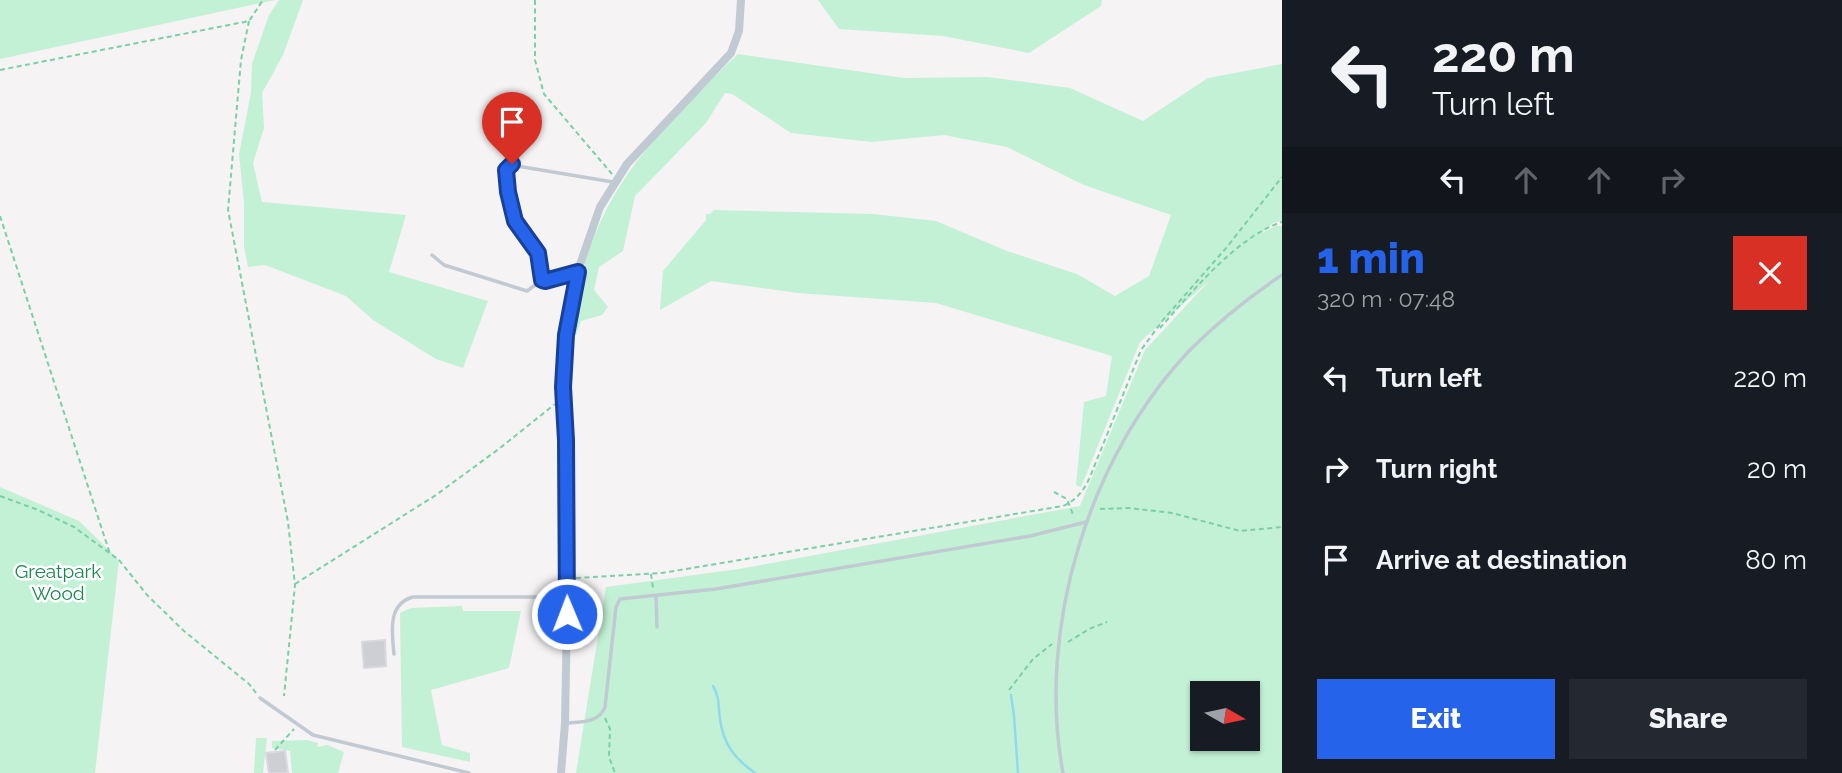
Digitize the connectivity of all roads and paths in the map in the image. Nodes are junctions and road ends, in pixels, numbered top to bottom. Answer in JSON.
{"nodes":[{"id":1,"x":263,"y":0,"type":"edge"},
{"id":2,"x":536,"y":0,"type":"edge"},
{"id":3,"x":741,"y":0,"type":"edge"},
{"id":4,"x":249,"y":22,"type":"junction"},
{"id":5,"x":0,"y":70,"type":"edge"},
{"id":6,"x":1282,"y":177,"type":"edge"},
{"id":7,"x":616,"y":181,"type":"junction"},
{"id":8,"x":0,"y":216,"type":"edge"},
{"id":9,"x":1282,"y":222,"type":"edge"},
{"id":10,"x":432,"y":255,"type":"dead end"},
{"id":11,"x":578,"y":272,"type":"junction"},
{"id":12,"x":1282,"y":275,"type":"edge"},
{"id":13,"x":542,"y":280,"type":"junction"},
{"id":14,"x":1156,"y":333,"type":"junction"},
{"id":15,"x":564,"y":397,"type":"junction"},
{"id":16,"x":1054,"y":492,"type":"dead end"},
{"id":17,"x":0,"y":496,"type":"edge"},
{"id":18,"x":1070,"y":503,"type":"junction"},
{"id":19,"x":1092,"y":509,"type":"junction"},
{"id":20,"x":1086,"y":522,"type":"junction"},
{"id":21,"x":1074,"y":525,"type":"junction"},
{"id":22,"x":1282,"y":527,"type":"edge"},
{"id":23,"x":110,"y":554,"type":"junction"},
{"id":24,"x":651,"y":573,"type":"junction"},
{"id":25,"x":567,"y":579,"type":"junction"},
{"id":26,"x":295,"y":585,"type":"junction"},
{"id":27,"x":655,"y":596,"type":"junction"},
{"id":28,"x":566,"y":597,"type":"junction"},
{"id":29,"x":657,"y":627,"type":"dead end"},
{"id":30,"x":394,"y":654,"type":"dead end"},
{"id":31,"x":284,"y":696,"type":"dead end"},
{"id":32,"x":260,"y":698,"type":"joint"},
{"id":33,"x":603,"y":714,"type":"junction"},
{"id":34,"x":565,"y":723,"type":"junction"},
{"id":35,"x":297,"y":725,"type":"junction"},
{"id":36,"x":275,"y":750,"type":"dead end"},
{"id":37,"x":469,"y":773,"type":"edge"},
{"id":38,"x":561,"y":773,"type":"edge"},
{"id":39,"x":615,"y":773,"type":"edge"},
{"id":40,"x":1063,"y":773,"type":"edge"}],
"edges":[{"from":1,"to":4,"type":"path"},
{"from":2,"to":7,"type":"path"},
{"from":3,"to":7,"type":"street"},
{"from":4,"to":5,"type":"path"},
{"from":4,"to":26,"type":"path"},
{"from":6,"to":14,"type":"path"},
{"from":7,"to":11,"type":"street"},
{"from":7,"to":13,"type":"lane"},
{"from":8,"to":23,"type":"path"},
{"from":9,"to":14,"type":"path"},
{"from":10,"to":13,"type":"lane"},
{"from":11,"to":13,"type":"lane"},
{"from":11,"to":15,"type":"street"},
{"from":12,"to":19,"type":"lane"},
{"from":14,"to":18,"type":"path"},
{"from":15,"to":25,"type":"street"},
{"from":15,"to":26,"type":"path"},
{"from":16,"to":18,"type":"path"},
{"from":17,"to":23,"type":"path"},
{"from":18,"to":21,"type":"path"},
{"from":18,"to":24,"type":"path"},
{"from":19,"to":20,"type":"lane"},
{"from":19,"to":22,"type":"path"},
{"from":20,"to":21,"type":"lane"},
{"from":20,"to":40,"type":"lane"},
{"from":21,"to":27,"type":"lane"},
{"from":23,"to":32,"type":"path"},
{"from":24,"to":25,"type":"path"},
{"from":24,"to":27,"type":"path"},
{"from":25,"to":28,"type":"street"},
{"from":26,"to":31,"type":"path"},
{"from":27,"to":29,"type":"lane"},
{"from":27,"to":33,"type":"lane"},
{"from":28,"to":30,"type":"lane"},
{"from":28,"to":34,"type":"street"},
{"from":32,"to":35,"type":"lane"},
{"from":33,"to":34,"type":"lane"},
{"from":33,"to":39,"type":"path"},
{"from":34,"to":38,"type":"street"},
{"from":35,"to":36,"type":"path"},
{"from":35,"to":37,"type":"lane"}]}
